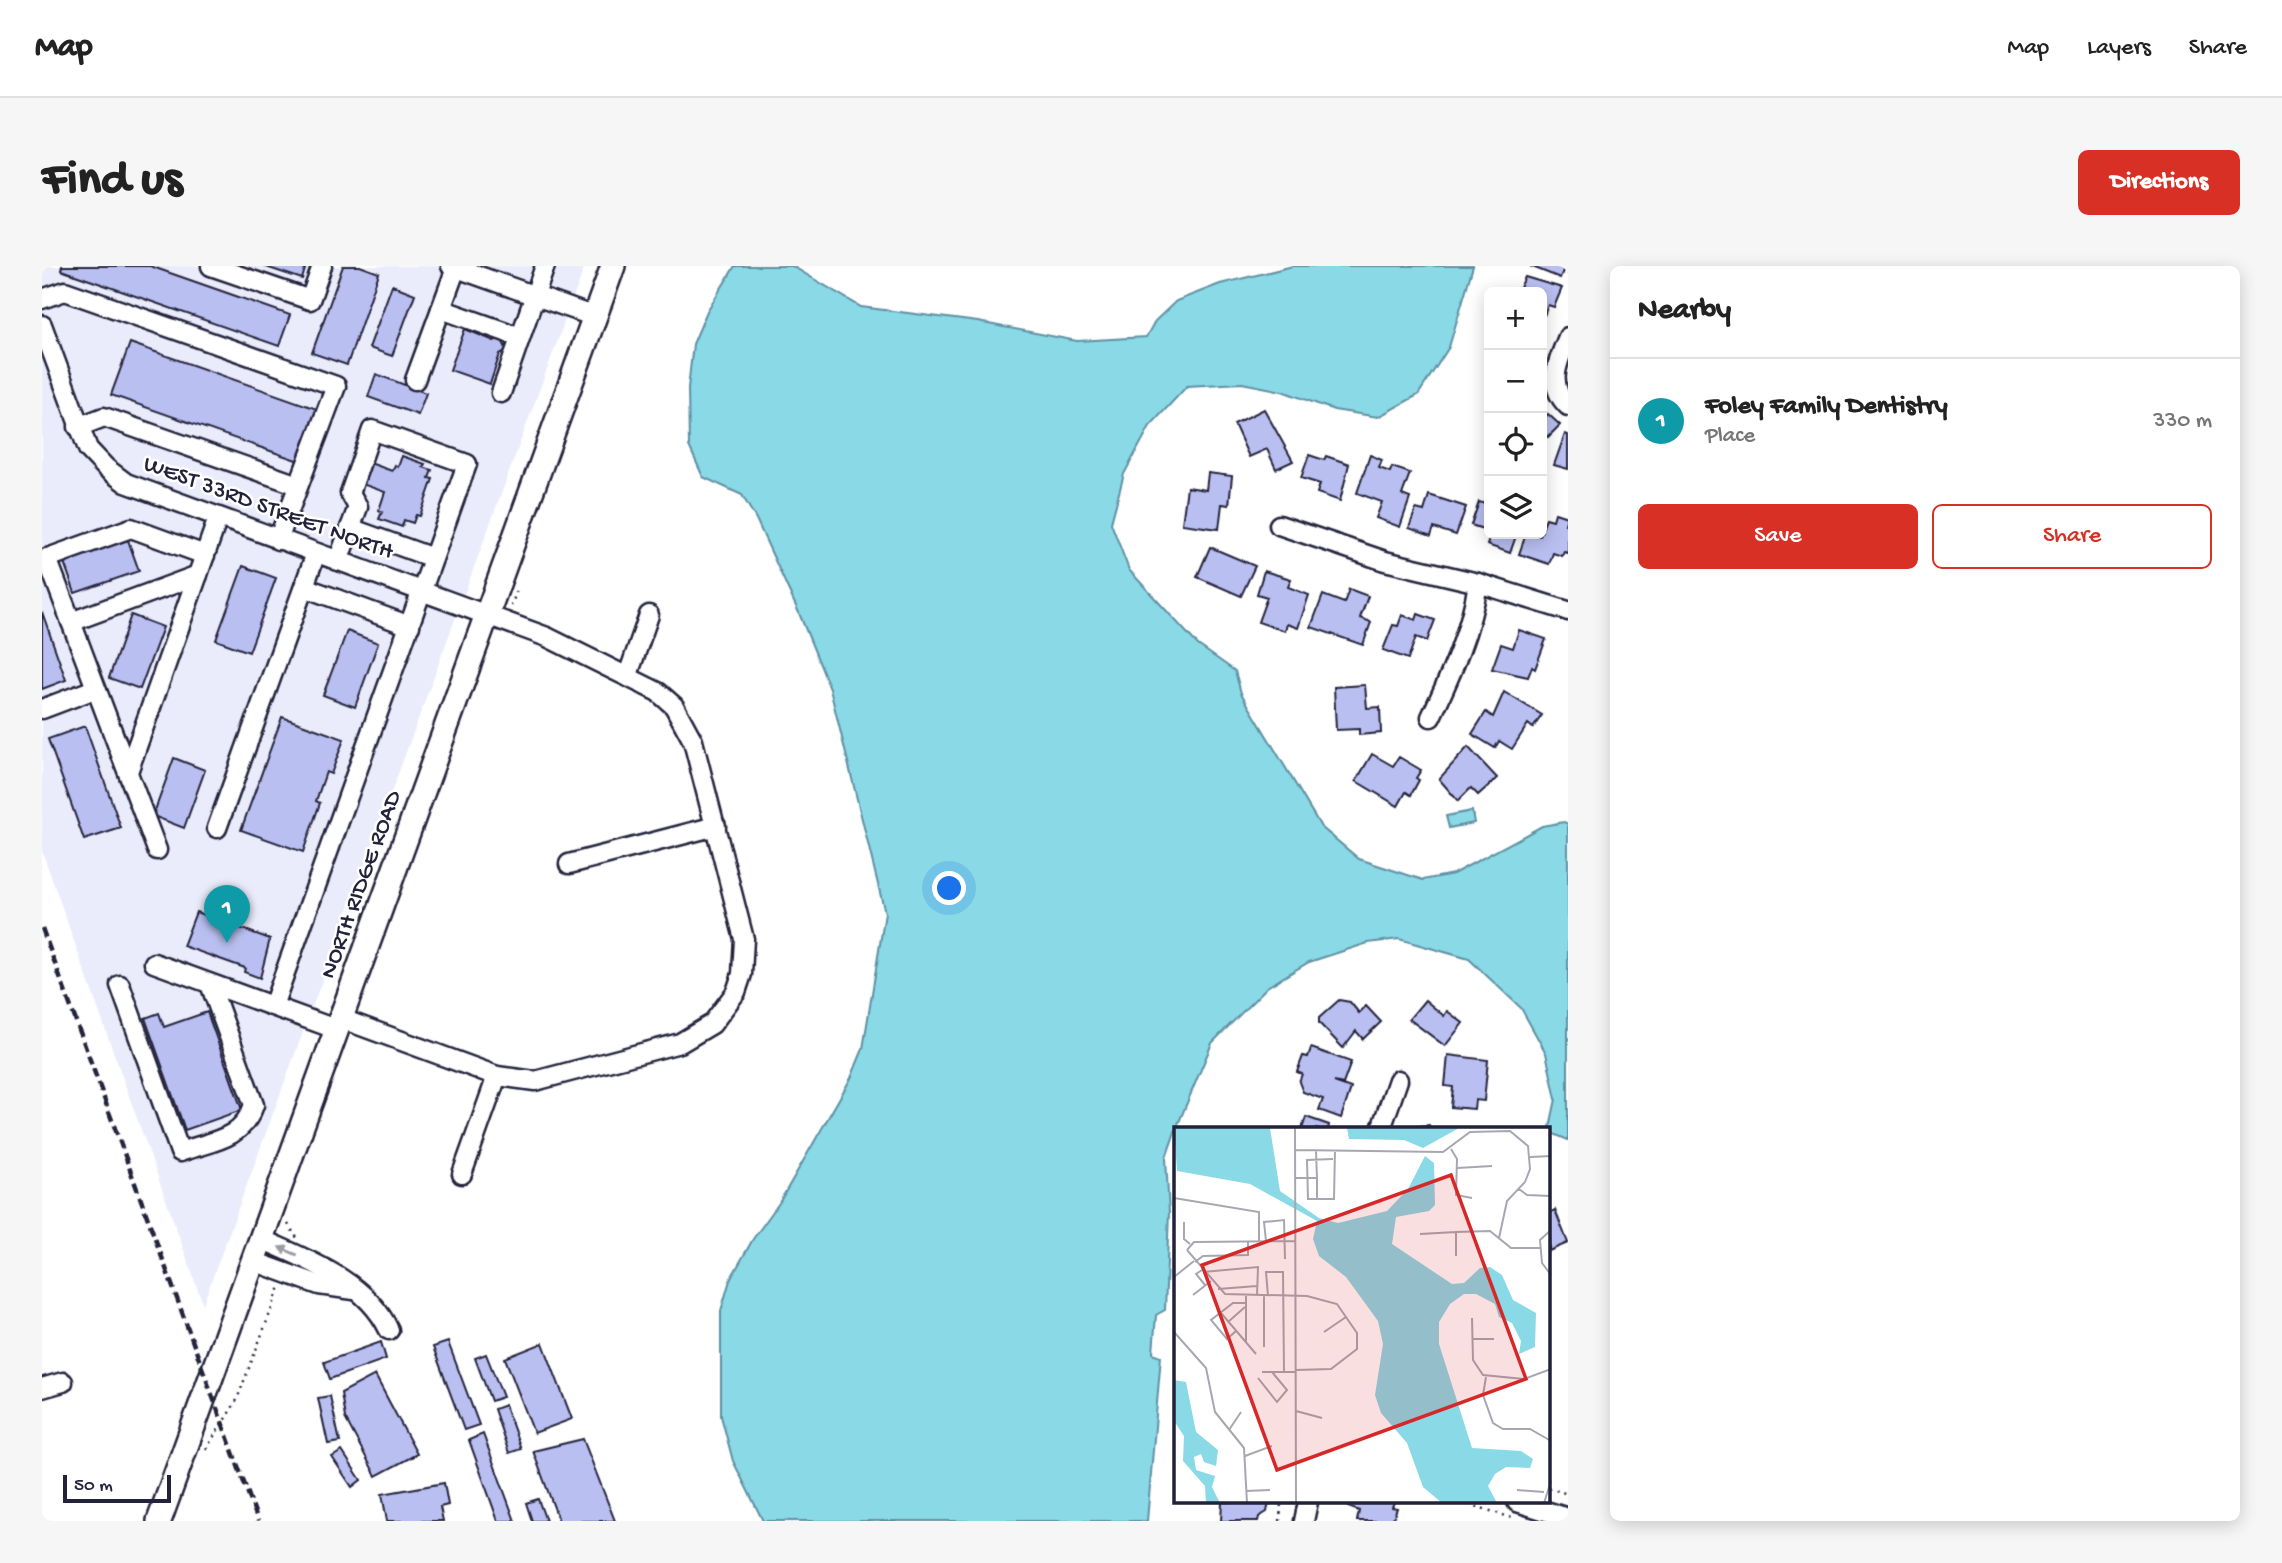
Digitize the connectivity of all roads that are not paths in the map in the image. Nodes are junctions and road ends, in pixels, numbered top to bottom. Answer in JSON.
{"nodes":[{"id":1,"x":211,"y":266,"type":"edge"},
{"id":2,"x":322,"y":266,"type":"edge"},
{"id":3,"x":545,"y":266,"type":"edge"},
{"id":4,"x":614,"y":266,"type":"edge"},
{"id":5,"x":454,"y":267,"type":"edge"},
{"id":6,"x":535,"y":296,"type":"junction"},
{"id":7,"x":42,"y":299,"type":"edge"},
{"id":8,"x":441,"y":309,"type":"junction"},
{"id":9,"x":595,"y":317,"type":"junction"},
{"id":10,"x":42,"y":325,"type":"edge"},
{"id":11,"x":520,"y":337,"type":"junction"},
{"id":12,"x":1568,"y":337,"type":"edge"},
{"id":13,"x":49,"y":369,"type":"edge"},
{"id":14,"x":415,"y":380,"type":"dead end"},
{"id":15,"x":500,"y":393,"type":"dead end"},
{"id":16,"x":1568,"y":406,"type":"edge"},
{"id":17,"x":78,"y":427,"type":"junction"},
{"id":18,"x":298,"y":485,"type":"junction"},
{"id":19,"x":218,"y":518,"type":"junction"},
{"id":20,"x":1279,"y":525,"type":"dead end"},
{"id":21,"x":350,"y":528,"type":"junction"},
{"id":22,"x":278,"y":540,"type":"junction"},
{"id":23,"x":316,"y":553,"type":"junction"},
{"id":24,"x":205,"y":555,"type":"junction"},
{"id":25,"x":433,"y":558,"type":"junction"},
{"id":26,"x":45,"y":559,"type":"edge"},
{"id":27,"x":338,"y":561,"type":"junction"},
{"id":28,"x":198,"y":575,"type":"junction"},
{"id":29,"x":1478,"y":583,"type":"junction"},
{"id":30,"x":304,"y":587,"type":"junction"},
{"id":31,"x":422,"y":592,"type":"junction"},
{"id":32,"x":1568,"y":611,"type":"edge"},
{"id":33,"x":649,"y":615,"type":"dead end"},
{"id":34,"x":496,"y":618,"type":"junction"},
{"id":35,"x":71,"y":622,"type":"junction"},
{"id":36,"x":410,"y":626,"type":"junction"},
{"id":37,"x":628,"y":675,"type":"junction"},
{"id":38,"x":95,"y":689,"type":"junction"},
{"id":39,"x":42,"y":709,"type":"edge"},
{"id":40,"x":1431,"y":717,"type":"dead end"},
{"id":41,"x":129,"y":769,"type":"junction"},
{"id":42,"x":716,"y":826,"type":"junction"},
{"id":43,"x":217,"y":828,"type":"dead end"},
{"id":44,"x":157,"y":850,"type":"dead end"},
{"id":45,"x":569,"y":864,"type":"dead end"},
{"id":46,"x":154,"y":963,"type":"dead end"},
{"id":47,"x":210,"y":984,"type":"junction"},
{"id":48,"x":120,"y":985,"type":"dead end"},
{"id":49,"x":273,"y":1006,"type":"junction"},
{"id":50,"x":340,"y":1024,"type":"junction"},
{"id":51,"x":497,"y":1076,"type":"junction"},
{"id":52,"x":1398,"y":1080,"type":"dead end"},
{"id":53,"x":1382,"y":1127,"type":"edge"},
{"id":54,"x":461,"y":1174,"type":"dead end"},
{"id":55,"x":257,"y":1250,"type":"junction"},
{"id":56,"x":315,"y":1263,"type":"junction"},
{"id":57,"x":309,"y":1281,"type":"junction"},
{"id":58,"x":354,"y":1290,"type":"junction"},
{"id":59,"x":389,"y":1330,"type":"dead end"},
{"id":60,"x":63,"y":1382,"type":"dead end"},
{"id":61,"x":42,"y":1388,"type":"edge"},
{"id":62,"x":1521,"y":1512,"type":"edge"},
{"id":63,"x":1568,"y":1518,"type":"edge"},
{"id":64,"x":159,"y":1521,"type":"edge"}],
"edges":[{"from":1,"to":2,"type":"street"},
{"from":3,"to":6,"type":"street"},
{"from":4,"to":9,"type":"main road","name":"NORTH RIDGE ROAD"},
{"from":5,"to":6,"type":"street"},
{"from":5,"to":8,"type":"street"},
{"from":6,"to":9,"type":"street"},
{"from":6,"to":11,"type":"street"},
{"from":7,"to":18,"type":"street"},
{"from":8,"to":11,"type":"street"},
{"from":8,"to":14,"type":"street"},
{"from":9,"to":34,"type":"main road","name":"NORTH RIDGE ROAD"},
{"from":10,"to":13,"type":"street","name":"WEST 33RD STREET NORTH"},
{"from":11,"to":15,"type":"street"},
{"from":12,"to":16,"type":"street"},
{"from":13,"to":17,"type":"street","name":"WEST 33RD STREET NORTH"},
{"from":17,"to":18,"type":"street"},
{"from":17,"to":19,"type":"street","name":"WEST 33RD STREET NORTH"},
{"from":18,"to":22,"type":"street"},
{"from":19,"to":22,"type":"street","name":"WEST 33RD STREET NORTH"},
{"from":19,"to":24,"type":"street"},
{"from":20,"to":29,"type":"street"},
{"from":21,"to":25,"type":"street"},
{"from":21,"to":25,"type":"street"},
{"from":21,"to":27,"type":"street"},
{"from":22,"to":23,"type":"street","name":"WEST 33RD STREET NORTH"},
{"from":23,"to":27,"type":"street","name":"WEST 33RD STREET NORTH"},
{"from":23,"to":30,"type":"street"},
{"from":24,"to":26,"type":"street"},
{"from":24,"to":28,"type":"street"},
{"from":25,"to":31,"type":"street"},
{"from":26,"to":35,"type":"street"},
{"from":27,"to":31,"type":"street","name":"WEST 33RD STREET NORTH"},
{"from":28,"to":35,"type":"street"},
{"from":28,"to":41,"type":"street"},
{"from":29,"to":32,"type":"street"},
{"from":29,"to":40,"type":"street"},
{"from":30,"to":36,"type":"street"},
{"from":30,"to":43,"type":"street"},
{"from":31,"to":34,"type":"street","name":"WEST 33RD STREET NORTH"},
{"from":31,"to":36,"type":"street"},
{"from":33,"to":37,"type":"street"},
{"from":34,"to":37,"type":"street","name":"WEST 33RD STREET NORTH"},
{"from":34,"to":50,"type":"main road","name":"NORTH RIDGE ROAD"},
{"from":35,"to":38,"type":"street"},
{"from":36,"to":49,"type":"street"},
{"from":37,"to":42,"type":"street","name":"WEST 33RD STREET NORTH"},
{"from":38,"to":39,"type":"street"},
{"from":38,"to":41,"type":"street"},
{"from":41,"to":44,"type":"street"},
{"from":42,"to":45,"type":"street"},
{"from":42,"to":51,"type":"street","name":"WEST 33RD STREET NORTH"},
{"from":46,"to":47,"type":"street","name":"WEST 33RD STREET NORTH"},
{"from":47,"to":48,"type":"street"},
{"from":47,"to":49,"type":"street","name":"WEST 33RD STREET NORTH"},
{"from":49,"to":50,"type":"street","name":"WEST 33RD STREET NORTH"},
{"from":50,"to":51,"type":"street","name":"WEST 33RD STREET NORTH"},
{"from":50,"to":55,"type":"main road","name":"NORTH RIDGE ROAD"},
{"from":51,"to":54,"type":"street"},
{"from":52,"to":53,"type":"street"},
{"from":56,"to":55,"type":"street","one_way":true},
{"from":55,"to":57,"type":"street"},
{"from":55,"to":64,"type":"main road","name":"NORTH RIDGE ROAD"},
{"from":56,"to":57,"type":"street"},
{"from":56,"to":58,"type":"street"},
{"from":57,"to":58,"type":"street"},
{"from":58,"to":59,"type":"street"},
{"from":60,"to":61,"type":"street"},
{"from":62,"to":63,"type":"street"}]}
